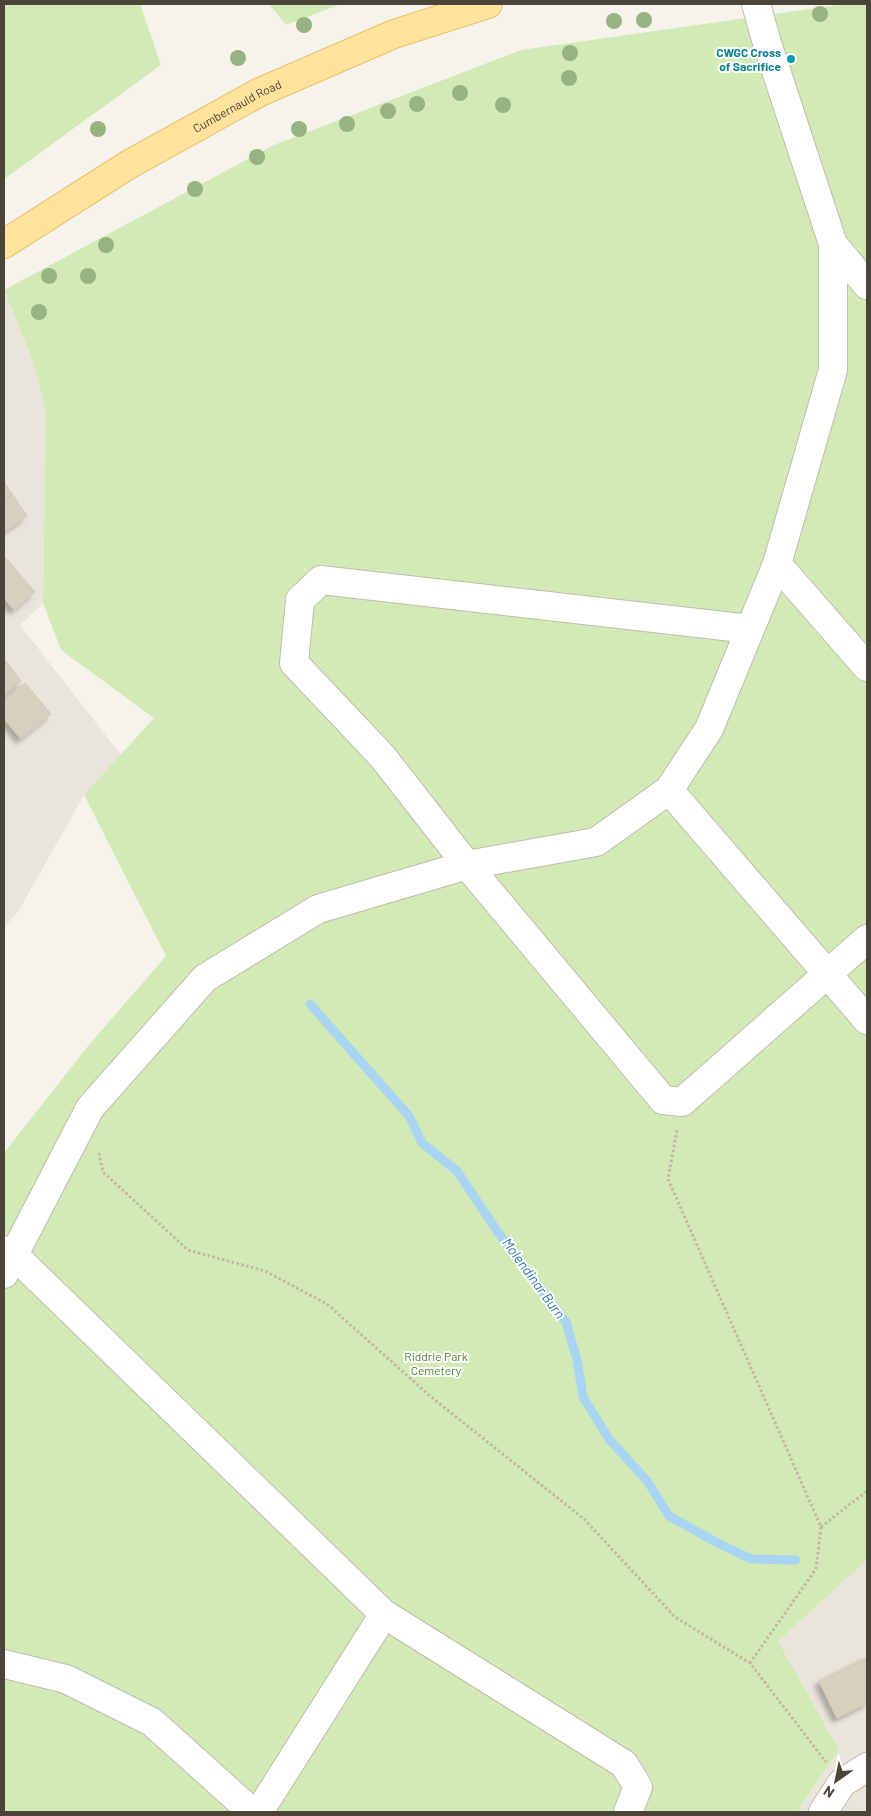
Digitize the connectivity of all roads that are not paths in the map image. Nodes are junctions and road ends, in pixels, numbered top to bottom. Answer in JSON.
{"nodes":[{"id":1,"x":488,"y":4,"type":"edge"},
{"id":2,"x":756,"y":4,"type":"edge"},
{"id":3,"x":4,"y":244,"type":"edge"},
{"id":4,"x":833,"y":244,"type":"junction"},
{"id":5,"x":867,"y":285,"type":"edge"},
{"id":6,"x":776,"y":564,"type":"junction"},
{"id":7,"x":750,"y":629,"type":"junction"},
{"id":8,"x":867,"y":667,"type":"edge"},
{"id":9,"x":669,"y":790,"type":"junction"},
{"id":10,"x":467,"y":865,"type":"junction"},
{"id":11,"x":867,"y":939,"type":"edge"},
{"id":12,"x":827,"y":974,"type":"junction"},
{"id":13,"x":867,"y":1020,"type":"edge"},
{"id":14,"x":7,"y":1260,"type":"edge"},
{"id":15,"x":384,"y":1614,"type":"junction"},
{"id":16,"x":4,"y":1664,"type":"edge"},
{"id":17,"x":867,"y":1767,"type":"edge"},
{"id":18,"x":252,"y":1812,"type":"edge"},
{"id":19,"x":259,"y":1812,"type":"edge"},
{"id":20,"x":628,"y":1812,"type":"edge"},
{"id":21,"x":823,"y":1812,"type":"edge"}],
"edges":[{"from":1,"to":3,"type":"main road","name":"Cumbernauld Road"},
{"from":2,"to":4,"type":"street"},
{"from":4,"to":5,"type":"street"},
{"from":4,"to":6,"type":"street"},
{"from":6,"to":7,"type":"street"},
{"from":6,"to":8,"type":"street"},
{"from":7,"to":9,"type":"street"},
{"from":7,"to":10,"type":"street"},
{"from":9,"to":10,"type":"street"},
{"from":9,"to":12,"type":"street"},
{"from":10,"to":12,"type":"street"},
{"from":10,"to":14,"type":"street"},
{"from":11,"to":12,"type":"street"},
{"from":12,"to":13,"type":"street"},
{"from":14,"to":15,"type":"street"},
{"from":15,"to":19,"type":"street"},
{"from":15,"to":20,"type":"street"},
{"from":16,"to":18,"type":"street"},
{"from":17,"to":21,"type":"street"}]}
